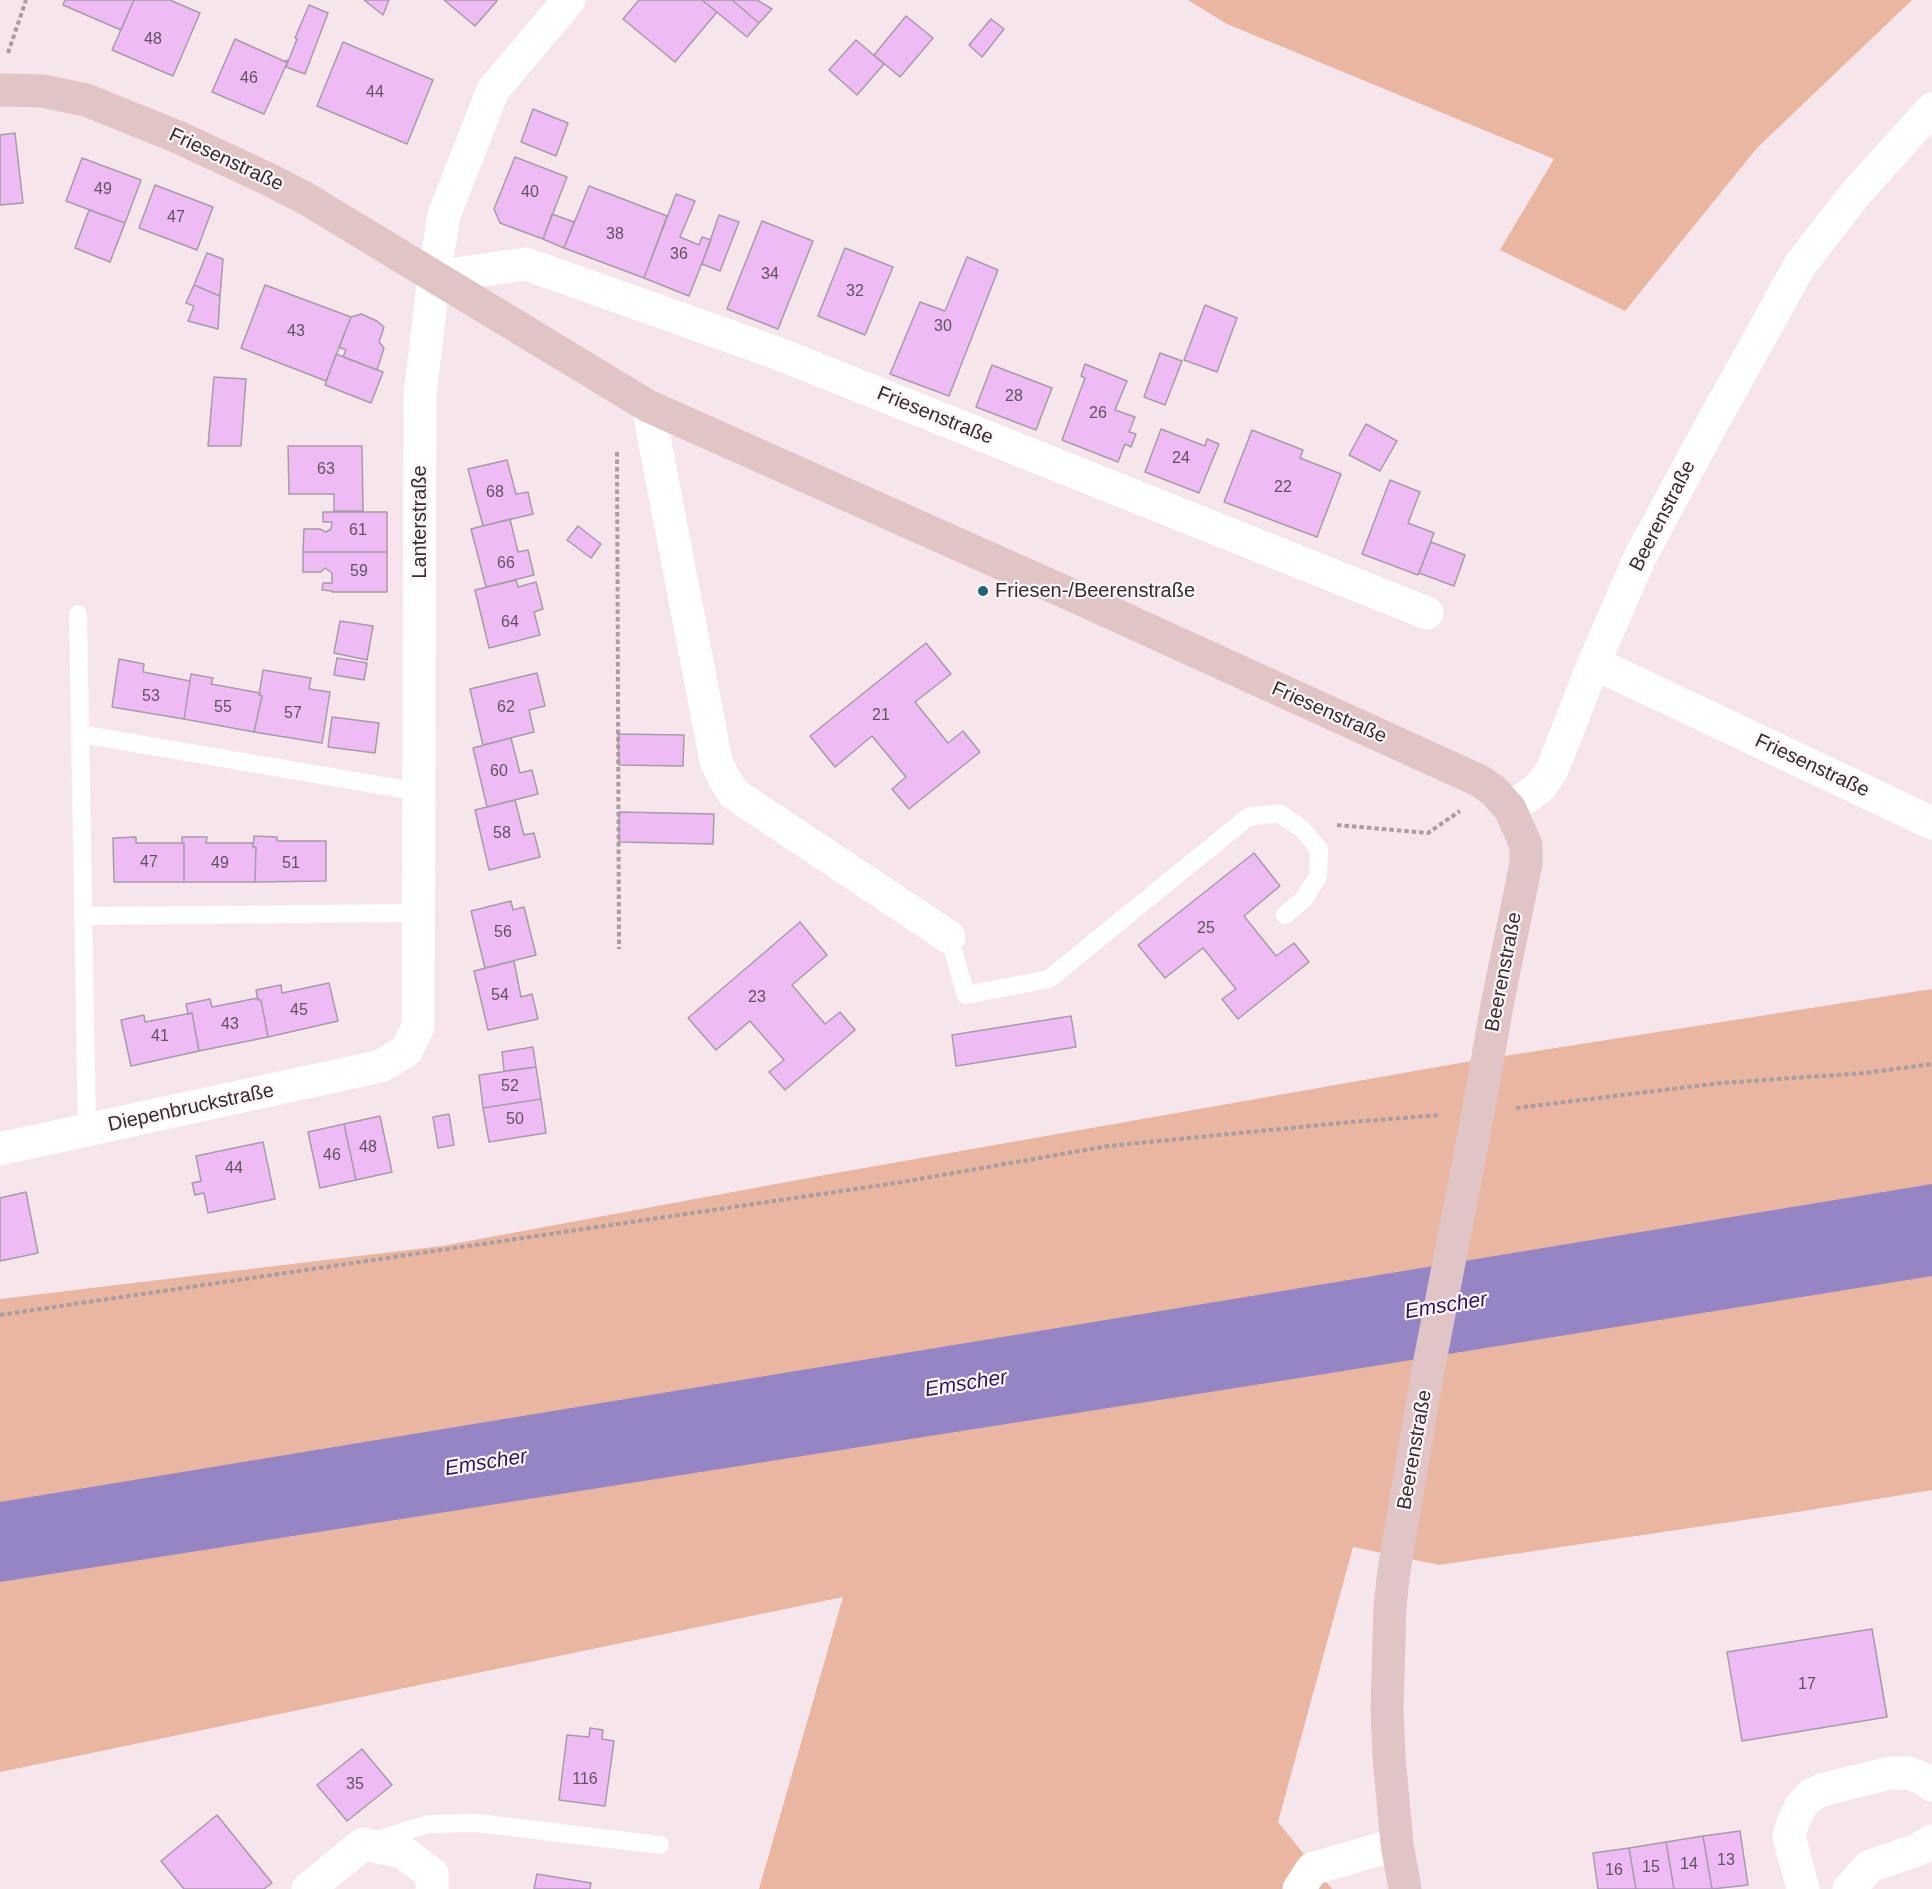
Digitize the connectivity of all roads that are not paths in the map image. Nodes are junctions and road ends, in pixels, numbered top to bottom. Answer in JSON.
{"nodes":[{"id":1,"x":569,"y":0,"type":"edge"},
{"id":2,"x":0,"y":90,"type":"edge"},
{"id":3,"x":1932,"y":109,"type":"edge"},
{"id":4,"x":434,"y":277,"type":"junction"},
{"id":5,"x":648,"y":406,"type":"junction"},
{"id":6,"x":1426,"y":613,"type":"dead end"},
{"id":7,"x":78,"y":614,"type":"dead end"},
{"id":8,"x":1594,"y":663,"type":"junction"},
{"id":9,"x":80,"y":734,"type":"junction"},
{"id":10,"x":420,"y":792,"type":"junction"},
{"id":11,"x":1510,"y":808,"type":"junction"},
{"id":12,"x":1932,"y":823,"type":"edge"},
{"id":13,"x":418,"y":913,"type":"junction"},
{"id":14,"x":1285,"y":915,"type":"dead end"},
{"id":15,"x":84,"y":916,"type":"junction"},
{"id":16,"x":949,"y":937,"type":"joint"},
{"id":17,"x":381,"y":1066,"type":"joint"},
{"id":18,"x":87,"y":1130,"type":"junction"},
{"id":19,"x":0,"y":1149,"type":"edge"},
{"id":20,"x":1932,"y":1785,"type":"edge"},
{"id":21,"x":1932,"y":1841,"type":"edge"},
{"id":22,"x":363,"y":1844,"type":"junction"},
{"id":23,"x":1397,"y":1844,"type":"junction"},
{"id":24,"x":660,"y":1845,"type":"dead end"},
{"id":25,"x":432,"y":1881,"type":"edge"},
{"id":26,"x":308,"y":1889,"type":"edge"},
{"id":27,"x":1299,"y":1889,"type":"edge"},
{"id":28,"x":1405,"y":1889,"type":"edge"},
{"id":29,"x":1803,"y":1889,"type":"edge"},
{"id":30,"x":1849,"y":1889,"type":"edge"}],
"edges":[{"from":1,"to":4,"type":"street","name":"Lanterstraße"},
{"from":2,"to":4,"type":"main road","name":"Friesenstraße"},
{"from":3,"to":8,"type":"street","name":"Beerenstraße"},
{"from":4,"to":5,"type":"main road","name":"Friesenstraße"},
{"from":4,"to":6,"type":"street","name":"Friesenstraße"},
{"from":4,"to":10,"type":"street","name":"Lanterstraße"},
{"from":5,"to":11,"type":"main road","name":"Friesenstraße"},
{"from":5,"to":16,"type":"street"},
{"from":7,"to":9,"type":"lane"},
{"from":8,"to":11,"type":"street","name":"Beerenstraße"},
{"from":8,"to":12,"type":"street","name":"Friesenstraße"},
{"from":9,"to":10,"type":"lane"},
{"from":9,"to":15,"type":"lane"},
{"from":10,"to":13,"type":"street","name":"Lanterstraße"},
{"from":11,"to":23,"type":"main road","name":"Beerenstraße"},
{"from":13,"to":15,"type":"lane"},
{"from":13,"to":17,"type":"street","name":"Lanterstraße"},
{"from":14,"to":16,"type":"lane"},
{"from":15,"to":18,"type":"lane"},
{"from":17,"to":18,"type":"street","name":"Diepenbruckstraße"},
{"from":18,"to":19,"type":"street","name":"Diepenbruckstraße"},
{"from":20,"to":29,"type":"street"},
{"from":21,"to":30,"type":"street"},
{"from":22,"to":24,"type":"lane"},
{"from":22,"to":25,"type":"street"},
{"from":22,"to":26,"type":"street"},
{"from":23,"to":27,"type":"street"},
{"from":23,"to":28,"type":"main road","name":"Beerenstraße"}]}
